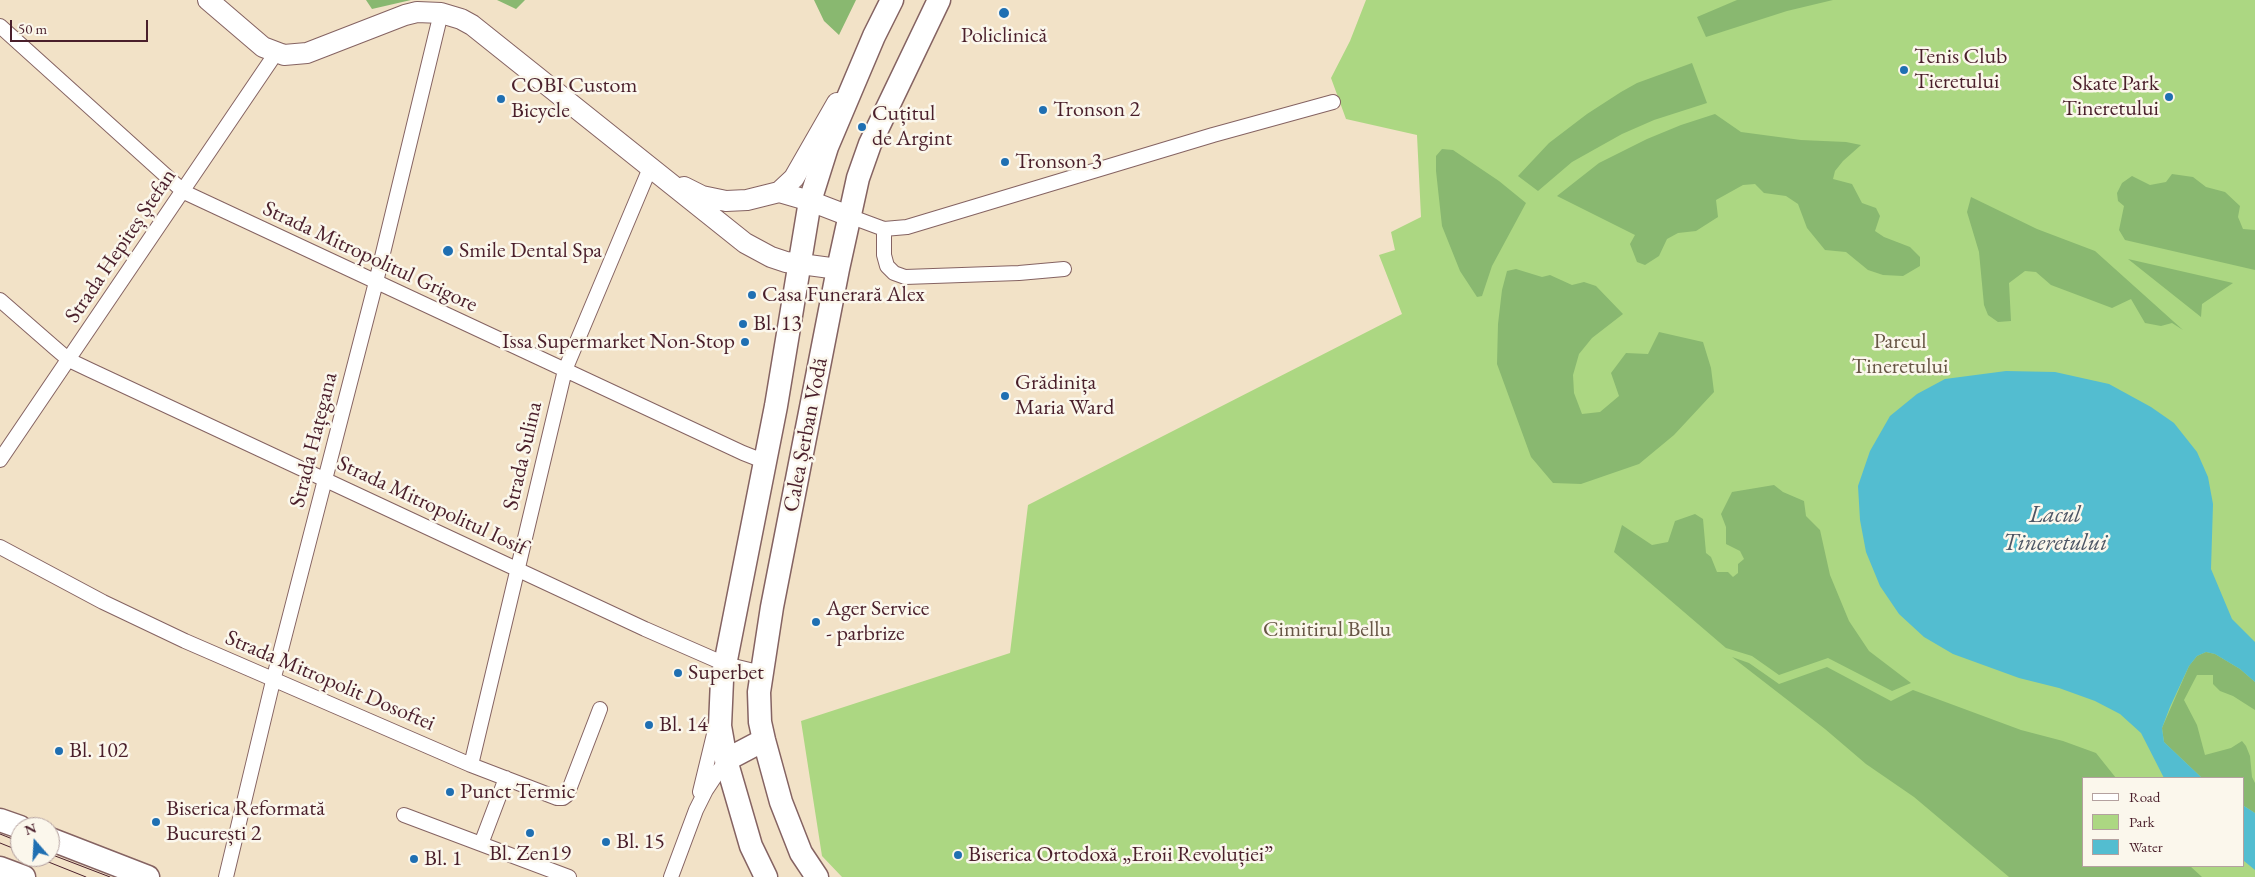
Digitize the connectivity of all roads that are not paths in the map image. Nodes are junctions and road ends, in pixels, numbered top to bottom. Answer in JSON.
{"nodes":[{"id":1,"x":208,"y":0,"type":"edge"},
{"id":2,"x":892,"y":0,"type":"edge"},
{"id":3,"x":939,"y":0,"type":"edge"},
{"id":4,"x":441,"y":13,"type":"junction"},
{"id":5,"x":0,"y":26,"type":"edge"},
{"id":6,"x":874,"y":36,"type":"junction"},
{"id":7,"x":276,"y":54,"type":"junction"},
{"id":8,"x":1332,"y":102,"type":"dead end"},
{"id":9,"x":650,"y":168,"type":"junction"},
{"id":10,"x":184,"y":192,"type":"junction"},
{"id":11,"x":779,"y":192,"type":"junction"},
{"id":12,"x":747,"y":200,"type":"junction"},
{"id":13,"x":810,"y":201,"type":"junction"},
{"id":14,"x":849,"y":216,"type":"junction"},
{"id":15,"x":884,"y":229,"type":"junction"},
{"id":16,"x":745,"y":243,"type":"junction"},
{"id":17,"x":800,"y":265,"type":"junction"},
{"id":18,"x":838,"y":269,"type":"junction"},
{"id":19,"x":1064,"y":269,"type":"dead end"},
{"id":20,"x":376,"y":282,"type":"junction"},
{"id":21,"x":0,"y":300,"type":"edge"},
{"id":22,"x":69,"y":360,"type":"junction"},
{"id":23,"x":565,"y":370,"type":"junction"},
{"id":24,"x":0,"y":460,"type":"edge"},
{"id":25,"x":766,"y":462,"type":"junction"},
{"id":26,"x":326,"y":480,"type":"junction"},
{"id":27,"x":0,"y":547,"type":"edge"},
{"id":28,"x":518,"y":570,"type":"junction"},
{"id":29,"x":726,"y":664,"type":"junction"},
{"id":30,"x":762,"y":673,"type":"junction"},
{"id":31,"x":274,"y":681,"type":"junction"},
{"id":32,"x":600,"y":708,"type":"dead end"},
{"id":33,"x":720,"y":711,"type":"junction"},
{"id":34,"x":764,"y":740,"type":"junction"},
{"id":35,"x":726,"y":760,"type":"junction"},
{"id":36,"x":472,"y":765,"type":"junction"},
{"id":37,"x":506,"y":778,"type":"junction"},
{"id":38,"x":696,"y":810,"type":"junction"},
{"id":39,"x":404,"y":815,"type":"dead end"},
{"id":40,"x":60,"y":843,"type":"edge"},
{"id":41,"x":482,"y":844,"type":"junction"},
{"id":42,"x":0,"y":868,"type":"edge"},
{"id":43,"x":24,"y":877,"type":"edge"},
{"id":44,"x":148,"y":877,"type":"edge"},
{"id":45,"x":226,"y":877,"type":"edge"},
{"id":46,"x":569,"y":877,"type":"edge"},
{"id":47,"x":671,"y":877,"type":"edge"},
{"id":48,"x":766,"y":877,"type":"edge"},
{"id":49,"x":817,"y":877,"type":"edge"}],
"edges":[{"from":1,"to":7,"type":"street"},
{"from":2,"to":6,"type":"main road","name":"Calea Șerban Vodă"},
{"from":3,"to":14,"type":"main road","name":"Calea Șerban Vodă"},
{"from":4,"to":7,"type":"street"},
{"from":4,"to":9,"type":"street"},
{"from":4,"to":20,"type":"street","name":"Strada Hațegana"},
{"from":5,"to":10,"type":"street","name":"Strada Mitropolitul Grigore"},
{"from":6,"to":11,"type":"street"},
{"from":6,"to":13,"type":"main road","name":"Calea Șerban Vodă"},
{"from":7,"to":10,"type":"street","name":"Strada Hepiteș Ștefan"},
{"from":8,"to":15,"type":"street"},
{"from":9,"to":12,"type":"street"},
{"from":9,"to":16,"type":"street"},
{"from":9,"to":23,"type":"street","name":"Strada Sulina"},
{"from":10,"to":20,"type":"street","name":"Strada Mitropolitul Grigore"},
{"from":10,"to":22,"type":"street","name":"Strada Hepiteș Ștefan"},
{"from":11,"to":12,"type":"street"},
{"from":11,"to":13,"type":"street"},
{"from":12,"to":16,"type":"street"},
{"from":13,"to":14,"type":"street"},
{"from":13,"to":17,"type":"main road","name":"Calea Șerban Vodă"},
{"from":14,"to":15,"type":"street"},
{"from":14,"to":18,"type":"main road","name":"Calea Șerban Vodă"},
{"from":15,"to":19,"type":"street"},
{"from":16,"to":17,"type":"street"},
{"from":17,"to":18,"type":"street"},
{"from":17,"to":25,"type":"main road","name":"Calea Șerban Vodă"},
{"from":18,"to":30,"type":"main road","name":"Calea Șerban Vodă"},
{"from":20,"to":23,"type":"street","name":"Strada Mitropolitul Grigore"},
{"from":20,"to":26,"type":"street","name":"Strada Hațegana"},
{"from":21,"to":22,"type":"street","name":"Strada Mitropolitul Iosif"},
{"from":22,"to":24,"type":"street","name":"Strada Hepiteș Ștefan"},
{"from":22,"to":26,"type":"street","name":"Strada Mitropolitul Iosif"},
{"from":23,"to":25,"type":"street","name":"Strada Mitropolitul Grigore"},
{"from":23,"to":28,"type":"street","name":"Strada Sulina"},
{"from":25,"to":29,"type":"main road","name":"Calea Șerban Vodă"},
{"from":26,"to":28,"type":"street","name":"Strada Mitropolitul Iosif"},
{"from":26,"to":31,"type":"street","name":"Strada Hațegana"},
{"from":27,"to":31,"type":"street","name":"Strada Mitropolit Dosoftei"},
{"from":28,"to":29,"type":"street","name":"Strada Mitropolitul Iosif"},
{"from":28,"to":36,"type":"street","name":"Strada Sulina"},
{"from":29,"to":30,"type":"street","name":"Strada Mitropolitul Iosif"},
{"from":29,"to":33,"type":"main road","name":"Calea Șerban Vodă"},
{"from":30,"to":34,"type":"main road","name":"Calea Șerban Vodă"},
{"from":31,"to":36,"type":"street","name":"Strada Mitropolit Dosoftei"},
{"from":31,"to":45,"type":"street","name":"Strada Hațegana"},
{"from":32,"to":37,"type":"street","name":"Strada Mitropolit Dosoftei"},
{"from":33,"to":35,"type":"main road","name":"Calea Șerban Vodă"},
{"from":33,"to":38,"type":"street"},
{"from":34,"to":35,"type":"main road"},
{"from":34,"to":49,"type":"main road","name":"Calea Șerban Vodă"},
{"from":35,"to":38,"type":"street"},
{"from":35,"to":48,"type":"main road","name":"Calea Șerban Vodă"},
{"from":36,"to":37,"type":"street","name":"Strada Mitropolit Dosoftei"},
{"from":37,"to":41,"type":"street"},
{"from":38,"to":47,"type":"street"},
{"from":39,"to":41,"type":"street"},
{"from":40,"to":44,"type":"main road"},
{"from":41,"to":46,"type":"street"},
{"from":42,"to":43,"type":"main road"}]}
